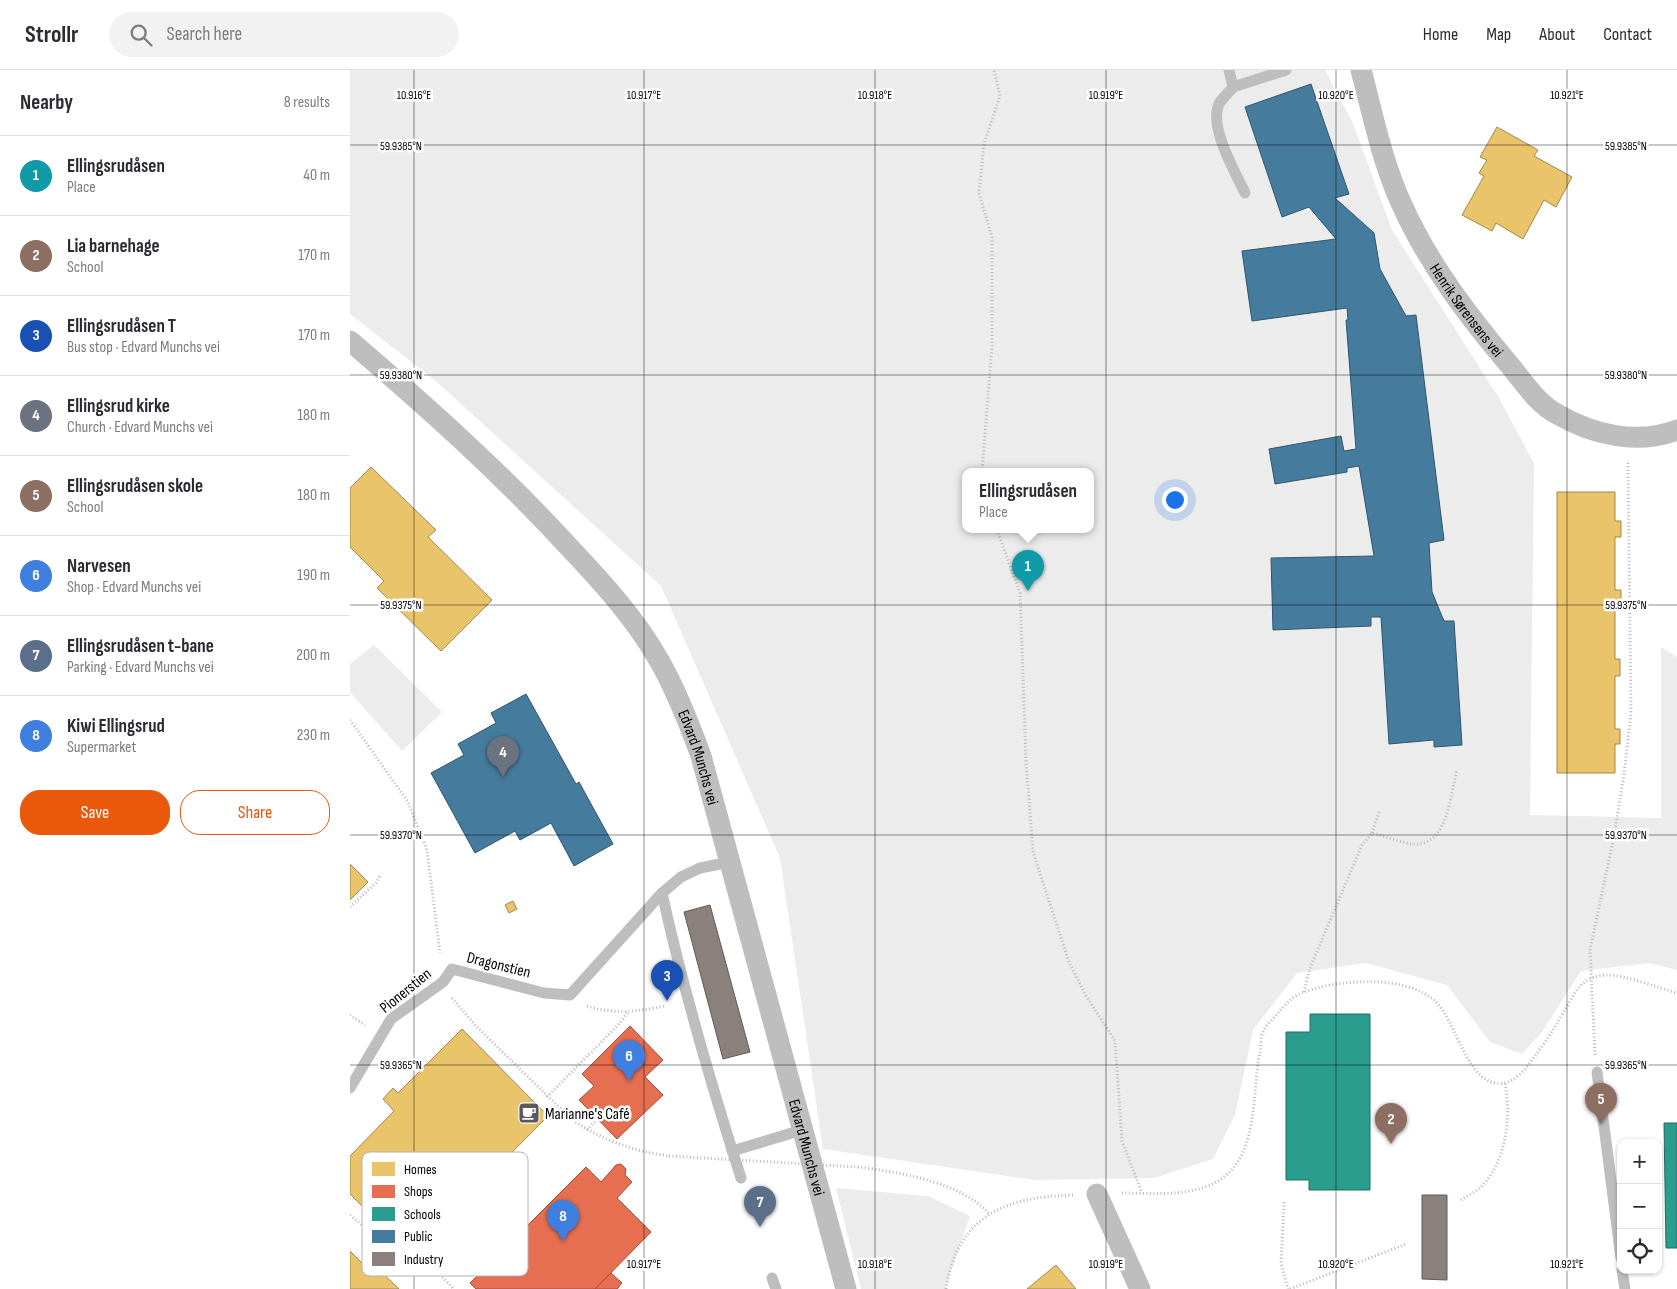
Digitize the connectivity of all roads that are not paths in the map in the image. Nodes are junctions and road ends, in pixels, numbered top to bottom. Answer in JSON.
{"nodes":[{"id":1,"x":1229,"y":70,"type":"edge"},
{"id":2,"x":1286,"y":70,"type":"edge"},
{"id":3,"x":1362,"y":70,"type":"edge"},
{"id":4,"x":1233,"y":87,"type":"junction"},
{"id":5,"x":1245,"y":193,"type":"dead end"},
{"id":6,"x":350,"y":341,"type":"edge"},
{"id":7,"x":1677,"y":430,"type":"edge"},
{"id":8,"x":730,"y":862,"type":"junction"},
{"id":9,"x":662,"y":893,"type":"junction"},
{"id":10,"x":452,"y":969,"type":"joint"},
{"id":11,"x":1597,"y":1072,"type":"road end"},
{"id":12,"x":350,"y":1088,"type":"edge"},
{"id":13,"x":802,"y":1130,"type":"junction"},
{"id":14,"x":732,"y":1151,"type":"junction"},
{"id":15,"x":741,"y":1178,"type":"dead end"},
{"id":16,"x":1097,"y":1194,"type":"road end"},
{"id":17,"x":1617,"y":1229,"type":"edge"},
{"id":18,"x":1622,"y":1274,"type":"edge"},
{"id":19,"x":846,"y":1289,"type":"edge"},
{"id":20,"x":1140,"y":1289,"type":"edge"},
{"id":21,"x":1624,"y":1289,"type":"edge"}],
"edges":[{"from":1,"to":4,"type":"lane"},
{"from":2,"to":4,"type":"lane"},
{"from":3,"to":7,"type":"street","name":"Henrik Sørensens vei"},
{"from":4,"to":5,"type":"lane"},
{"from":6,"to":8,"type":"street","name":"Edvard Munchs vei"},
{"from":8,"to":9,"type":"lane"},
{"from":8,"to":13,"type":"street","name":"Edvard Munchs vei"},
{"from":9,"to":10,"type":"lane","name":"Dragonstien"},
{"from":9,"to":14,"type":"lane"},
{"from":10,"to":12,"type":"lane","name":"Pionerstien"},
{"from":11,"to":17,"type":"lane"},
{"from":13,"to":14,"type":"lane"},
{"from":13,"to":19,"type":"street","name":"Edvard Munchs vei"},
{"from":14,"to":15,"type":"lane"},
{"from":16,"to":20,"type":"street"},
{"from":18,"to":21,"type":"lane"}]}
